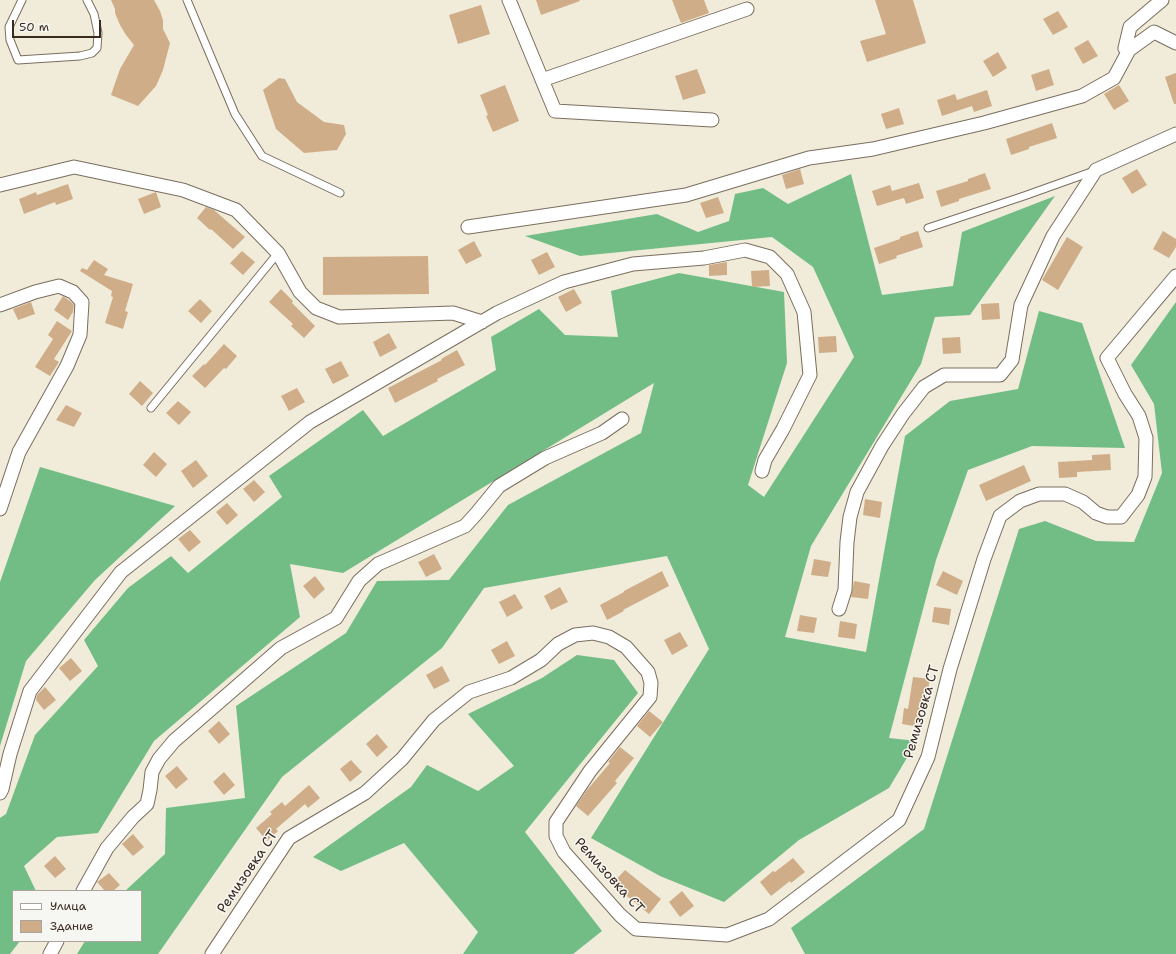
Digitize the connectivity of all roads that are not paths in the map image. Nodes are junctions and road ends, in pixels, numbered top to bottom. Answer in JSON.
{"nodes":[{"id":1,"x":22,"y":0,"type":"edge"},
{"id":2,"x":87,"y":0,"type":"edge"},
{"id":3,"x":187,"y":0,"type":"edge"},
{"id":4,"x":509,"y":0,"type":"edge"},
{"id":5,"x":1162,"y":0,"type":"edge"},
{"id":6,"x":747,"y":9,"type":"dead end"},
{"id":7,"x":1176,"y":43,"type":"edge"},
{"id":8,"x":1129,"y":50,"type":"junction"},
{"id":9,"x":542,"y":80,"type":"junction"},
{"id":10,"x":712,"y":120,"type":"dead end"},
{"id":11,"x":1176,"y":134,"type":"edge"},
{"id":12,"x":1096,"y":170,"type":"junction"},
{"id":13,"x":0,"y":185,"type":"edge"},
{"id":14,"x":340,"y":193,"type":"dead end"},
{"id":15,"x":468,"y":227,"type":"dead end"},
{"id":16,"x":928,"y":228,"type":"dead end"},
{"id":17,"x":278,"y":253,"type":"junction"},
{"id":18,"x":1176,"y":276,"type":"edge"},
{"id":19,"x":0,"y":304,"type":"edge"},
{"id":20,"x":482,"y":322,"type":"junction"},
{"id":21,"x":151,"y":408,"type":"dead end"},
{"id":22,"x":622,"y":419,"type":"dead end"},
{"id":23,"x":762,"y":471,"type":"dead end"},
{"id":24,"x":0,"y":509,"type":"edge"},
{"id":25,"x":840,"y":609,"type":"dead end"},
{"id":26,"x":0,"y":793,"type":"edge"},
{"id":27,"x":85,"y":890,"type":"edge"},
{"id":28,"x":56,"y":942,"type":"edge"},
{"id":29,"x":50,"y":954,"type":"edge"},
{"id":30,"x":212,"y":954,"type":"edge"}],
"edges":[{"from":1,"to":2,"type":"lane"},
{"from":3,"to":14,"type":"lane"},
{"from":4,"to":9,"type":"street"},
{"from":5,"to":8,"type":"street"},
{"from":6,"to":9,"type":"street"},
{"from":7,"to":8,"type":"street"},
{"from":8,"to":15,"type":"street"},
{"from":9,"to":10,"type":"street"},
{"from":11,"to":12,"type":"street"},
{"from":12,"to":16,"type":"lane"},
{"from":12,"to":25,"type":"street"},
{"from":13,"to":17,"type":"street"},
{"from":17,"to":20,"type":"street"},
{"from":17,"to":21,"type":"lane"},
{"from":18,"to":30,"type":"street","name":"Ремизовка СТ"},
{"from":19,"to":24,"type":"street"},
{"from":20,"to":23,"type":"street"},
{"from":20,"to":26,"type":"street"},
{"from":22,"to":27,"type":"street"},
{"from":28,"to":29,"type":"street"}]}
